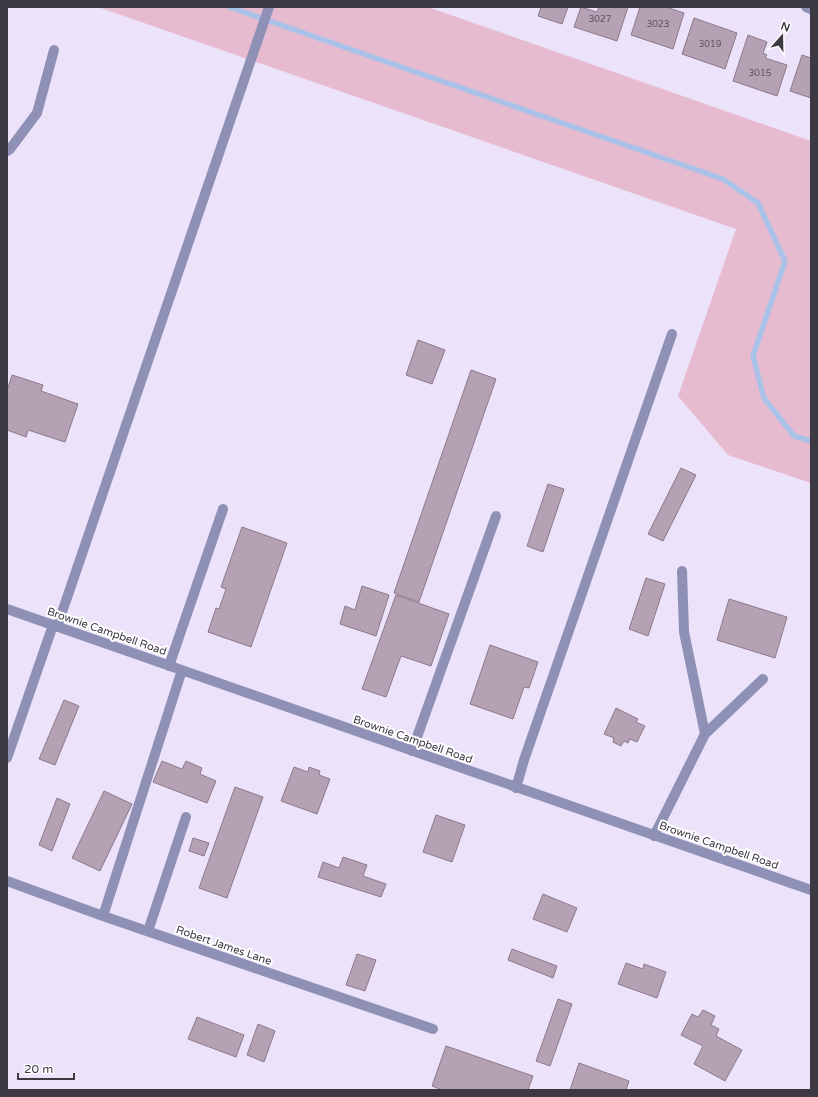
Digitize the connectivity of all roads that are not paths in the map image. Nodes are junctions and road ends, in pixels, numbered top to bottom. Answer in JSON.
{"nodes":[{"id":1,"x":268,"y":7,"type":"edge"},
{"id":2,"x":54,"y":50,"type":"dead end"},
{"id":3,"x":7,"y":151,"type":"edge"},
{"id":4,"x":672,"y":334,"type":"dead end"},
{"id":5,"x":223,"y":509,"type":"dead end"},
{"id":6,"x":496,"y":516,"type":"dead end"},
{"id":7,"x":682,"y":571,"type":"dead end"},
{"id":8,"x":7,"y":609,"type":"edge"},
{"id":9,"x":55,"y":626,"type":"junction"},
{"id":10,"x":169,"y":666,"type":"junction"},
{"id":11,"x":182,"y":670,"type":"junction"},
{"id":12,"x":763,"y":679,"type":"dead end"},
{"id":13,"x":705,"y":734,"type":"junction"},
{"id":14,"x":412,"y":751,"type":"junction"},
{"id":15,"x":7,"y":758,"type":"edge"},
{"id":16,"x":516,"y":788,"type":"junction"},
{"id":17,"x":186,"y":817,"type":"dead end"},
{"id":18,"x":654,"y":836,"type":"junction"},
{"id":19,"x":7,"y":881,"type":"edge"},
{"id":20,"x":811,"y":890,"type":"edge"},
{"id":21,"x":104,"y":916,"type":"junction"},
{"id":22,"x":148,"y":931,"type":"junction"},
{"id":23,"x":433,"y":1029,"type":"dead end"}],
"edges":[{"from":1,"to":9,"type":"street"},
{"from":2,"to":3,"type":"street"},
{"from":4,"to":16,"type":"street"},
{"from":5,"to":10,"type":"street"},
{"from":6,"to":14,"type":"street"},
{"from":7,"to":13,"type":"street"},
{"from":8,"to":9,"type":"street","name":"Brownie Campbell Road"},
{"from":9,"to":10,"type":"street","name":"Brownie Campbell Road"},
{"from":9,"to":15,"type":"street"},
{"from":10,"to":11,"type":"street","name":"Brownie Campbell Road"},
{"from":11,"to":14,"type":"street","name":"Brownie Campbell Road"},
{"from":11,"to":21,"type":"street"},
{"from":12,"to":13,"type":"street"},
{"from":13,"to":18,"type":"street"},
{"from":14,"to":16,"type":"street","name":"Brownie Campbell Road"},
{"from":16,"to":18,"type":"street","name":"Brownie Campbell Road"},
{"from":17,"to":22,"type":"street"},
{"from":18,"to":20,"type":"street","name":"Brownie Campbell Road"},
{"from":19,"to":21,"type":"street","name":"Robert James Lane"},
{"from":21,"to":22,"type":"street","name":"Robert James Lane"},
{"from":22,"to":23,"type":"street","name":"Robert James Lane"}]}
